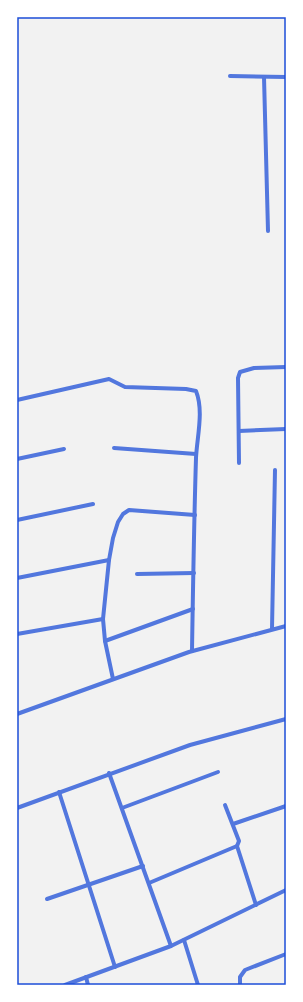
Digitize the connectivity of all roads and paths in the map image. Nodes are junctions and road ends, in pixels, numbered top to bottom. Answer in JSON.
{"nodes":[{"id":1,"x":230,"y":76,"type":"dead end"},
{"id":2,"x":264,"y":77,"type":"junction"},
{"id":3,"x":286,"y":77,"type":"edge"},
{"id":4,"x":268,"y":232,"type":"dead end"},
{"id":5,"x":286,"y":367,"type":"edge"},
{"id":6,"x":17,"y":400,"type":"edge"},
{"id":7,"x":286,"y":429,"type":"edge"},
{"id":8,"x":239,"y":431,"type":"junction"},
{"id":9,"x":64,"y":448,"type":"dead end"},
{"id":10,"x":114,"y":448,"type":"dead end"},
{"id":11,"x":196,"y":454,"type":"junction"},
{"id":12,"x":17,"y":459,"type":"edge"},
{"id":13,"x":239,"y":463,"type":"dead end"},
{"id":14,"x":275,"y":470,"type":"dead end"},
{"id":15,"x":93,"y":504,"type":"dead end"},
{"id":16,"x":195,"y":515,"type":"junction"},
{"id":17,"x":17,"y":520,"type":"edge"},
{"id":18,"x":109,"y":560,"type":"junction"},
{"id":19,"x":137,"y":574,"type":"dead end"},
{"id":20,"x":194,"y":574,"type":"junction"},
{"id":21,"x":17,"y":578,"type":"edge"},
{"id":22,"x":193,"y":610,"type":"junction"},
{"id":23,"x":103,"y":619,"type":"junction"},
{"id":24,"x":286,"y":626,"type":"edge"},
{"id":25,"x":272,"y":629,"type":"junction"},
{"id":26,"x":17,"y":634,"type":"edge"},
{"id":27,"x":105,"y":641,"type":"junction"},
{"id":28,"x":192,"y":651,"type":"junction"},
{"id":29,"x":113,"y":679,"type":"junction"},
{"id":30,"x":17,"y":714,"type":"edge"},
{"id":31,"x":286,"y":719,"type":"edge"},
{"id":32,"x":218,"y":772,"type":"dead end"},
{"id":33,"x":109,"y":773,"type":"junction"},
{"id":34,"x":59,"y":792,"type":"junction"},
{"id":35,"x":225,"y":805,"type":"dead end"},
{"id":36,"x":286,"y":807,"type":"edge"},
{"id":37,"x":17,"y":808,"type":"edge"},
{"id":38,"x":122,"y":808,"type":"junction"},
{"id":39,"x":233,"y":824,"type":"junction"},
{"id":40,"x":237,"y":846,"type":"junction"},
{"id":41,"x":143,"y":866,"type":"junction"},
{"id":42,"x":149,"y":883,"type":"junction"},
{"id":43,"x":89,"y":884,"type":"junction"},
{"id":44,"x":286,"y":890,"type":"edge"},
{"id":45,"x":47,"y":899,"type":"dead end"},
{"id":46,"x":256,"y":905,"type":"junction"},
{"id":47,"x":184,"y":940,"type":"junction"},
{"id":48,"x":171,"y":946,"type":"junction"},
{"id":49,"x":286,"y":954,"type":"edge"},
{"id":50,"x":115,"y":966,"type":"junction"},
{"id":51,"x":86,"y":977,"type":"junction"},
{"id":52,"x":65,"y":985,"type":"edge"},
{"id":53,"x":88,"y":985,"type":"edge"},
{"id":54,"x":198,"y":985,"type":"edge"},
{"id":55,"x":240,"y":985,"type":"edge"}],
"edges":[{"from":1,"to":2,"type":"street"},
{"from":2,"to":3,"type":"street"},
{"from":2,"to":4,"type":"street"},
{"from":5,"to":8,"type":"street"},
{"from":6,"to":11,"type":"street"},
{"from":7,"to":8,"type":"street"},
{"from":8,"to":13,"type":"street"},
{"from":9,"to":12,"type":"street"},
{"from":10,"to":11,"type":"street"},
{"from":11,"to":16,"type":"street"},
{"from":14,"to":25,"type":"street"},
{"from":15,"to":17,"type":"street"},
{"from":16,"to":18,"type":"street"},
{"from":16,"to":20,"type":"street"},
{"from":18,"to":21,"type":"street"},
{"from":18,"to":23,"type":"street"},
{"from":19,"to":20,"type":"street"},
{"from":20,"to":22,"type":"street"},
{"from":22,"to":27,"type":"street"},
{"from":22,"to":28,"type":"street"},
{"from":23,"to":26,"type":"street"},
{"from":23,"to":27,"type":"street"},
{"from":24,"to":25,"type":"street"},
{"from":25,"to":28,"type":"street"},
{"from":27,"to":29,"type":"street"},
{"from":28,"to":29,"type":"street"},
{"from":29,"to":30,"type":"street"},
{"from":31,"to":33,"type":"street"},
{"from":32,"to":38,"type":"street"},
{"from":33,"to":34,"type":"street"},
{"from":33,"to":38,"type":"street"},
{"from":34,"to":37,"type":"street"},
{"from":34,"to":43,"type":"street"},
{"from":35,"to":39,"type":"street"},
{"from":36,"to":39,"type":"street"},
{"from":38,"to":41,"type":"street"},
{"from":39,"to":40,"type":"street"},
{"from":40,"to":42,"type":"street"},
{"from":40,"to":46,"type":"street"},
{"from":41,"to":42,"type":"street"},
{"from":41,"to":43,"type":"street"},
{"from":42,"to":48,"type":"street"},
{"from":43,"to":45,"type":"street"},
{"from":43,"to":50,"type":"street"},
{"from":44,"to":46,"type":"street"},
{"from":46,"to":47,"type":"street"},
{"from":47,"to":48,"type":"street"},
{"from":47,"to":54,"type":"street"},
{"from":48,"to":50,"type":"street"},
{"from":49,"to":55,"type":"street"},
{"from":50,"to":51,"type":"street"},
{"from":51,"to":52,"type":"street"},
{"from":51,"to":53,"type":"street"}]}
